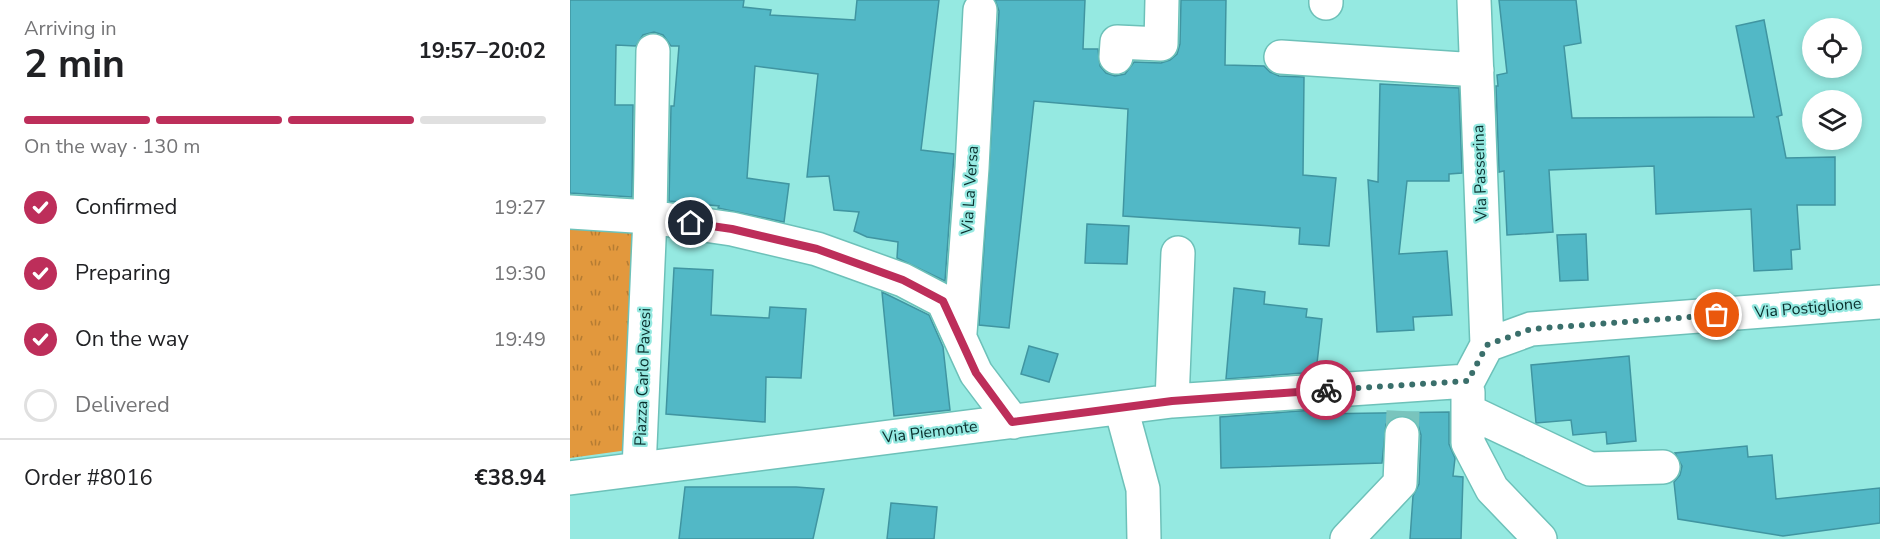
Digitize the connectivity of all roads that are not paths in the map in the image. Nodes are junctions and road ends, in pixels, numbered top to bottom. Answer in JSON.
{"nodes":[{"id":1,"x":1162,"y":0,"type":"edge"},
{"id":2,"x":1474,"y":0,"type":"edge"},
{"id":3,"x":980,"y":10,"type":"dead end"},
{"id":4,"x":653,"y":51,"type":"dead end"},
{"id":5,"x":1116,"y":57,"type":"dead end"},
{"id":6,"x":1281,"y":57,"type":"dead end"},
{"id":7,"x":1477,"y":70,"type":"junction"},
{"id":8,"x":570,"y":212,"type":"edge"},
{"id":9,"x":650,"y":217,"type":"junction"},
{"id":10,"x":1179,"y":253,"type":"dead end"},
{"id":11,"x":1880,"y":302,"type":"edge"},
{"id":12,"x":960,"y":335,"type":"junction"},
{"id":13,"x":1487,"y":345,"type":"junction"},
{"id":14,"x":1468,"y":396,"type":"junction"},
{"id":15,"x":1172,"y":401,"type":"junction"},
{"id":16,"x":1121,"y":408,"type":"junction"},
{"id":17,"x":1403,"y":410,"type":"junction"},
{"id":18,"x":1012,"y":422,"type":"junction"},
{"id":19,"x":1663,"y":467,"type":"dead end"},
{"id":20,"x":639,"y":469,"type":"junction"},
{"id":21,"x":570,"y":478,"type":"edge"},
{"id":22,"x":1144,"y":539,"type":"edge"},
{"id":23,"x":1347,"y":539,"type":"edge"},
{"id":24,"x":1540,"y":539,"type":"edge"}],
"edges":[{"from":1,"to":5,"type":"street"},
{"from":2,"to":7,"type":"street","name":"Via Passerina"},
{"from":3,"to":12,"type":"street","name":"Via La Versa"},
{"from":4,"to":9,"type":"street","name":"Piazza Carlo Pavesi"},
{"from":6,"to":7,"type":"street"},
{"from":7,"to":13,"type":"street","name":"Via Passerina"},
{"from":8,"to":9,"type":"street"},
{"from":9,"to":12,"type":"street"},
{"from":9,"to":20,"type":"street","name":"Piazza Carlo Pavesi"},
{"from":10,"to":15,"type":"street"},
{"from":11,"to":13,"type":"street","name":"Via Postiglione"},
{"from":12,"to":18,"type":"street"},
{"from":13,"to":14,"type":"street"},
{"from":14,"to":17,"type":"street","name":"Via Piemonte"},
{"from":14,"to":19,"type":"street"},
{"from":14,"to":24,"type":"street"},
{"from":15,"to":16,"type":"street","name":"Via Piemonte"},
{"from":15,"to":17,"type":"street","name":"Via Piemonte"},
{"from":16,"to":18,"type":"street","name":"Via Piemonte"},
{"from":16,"to":22,"type":"street"},
{"from":17,"to":23,"type":"street"},
{"from":18,"to":20,"type":"street","name":"Via Piemonte"},
{"from":20,"to":21,"type":"street","name":"Piazza Carlo Pavesi"}]}
